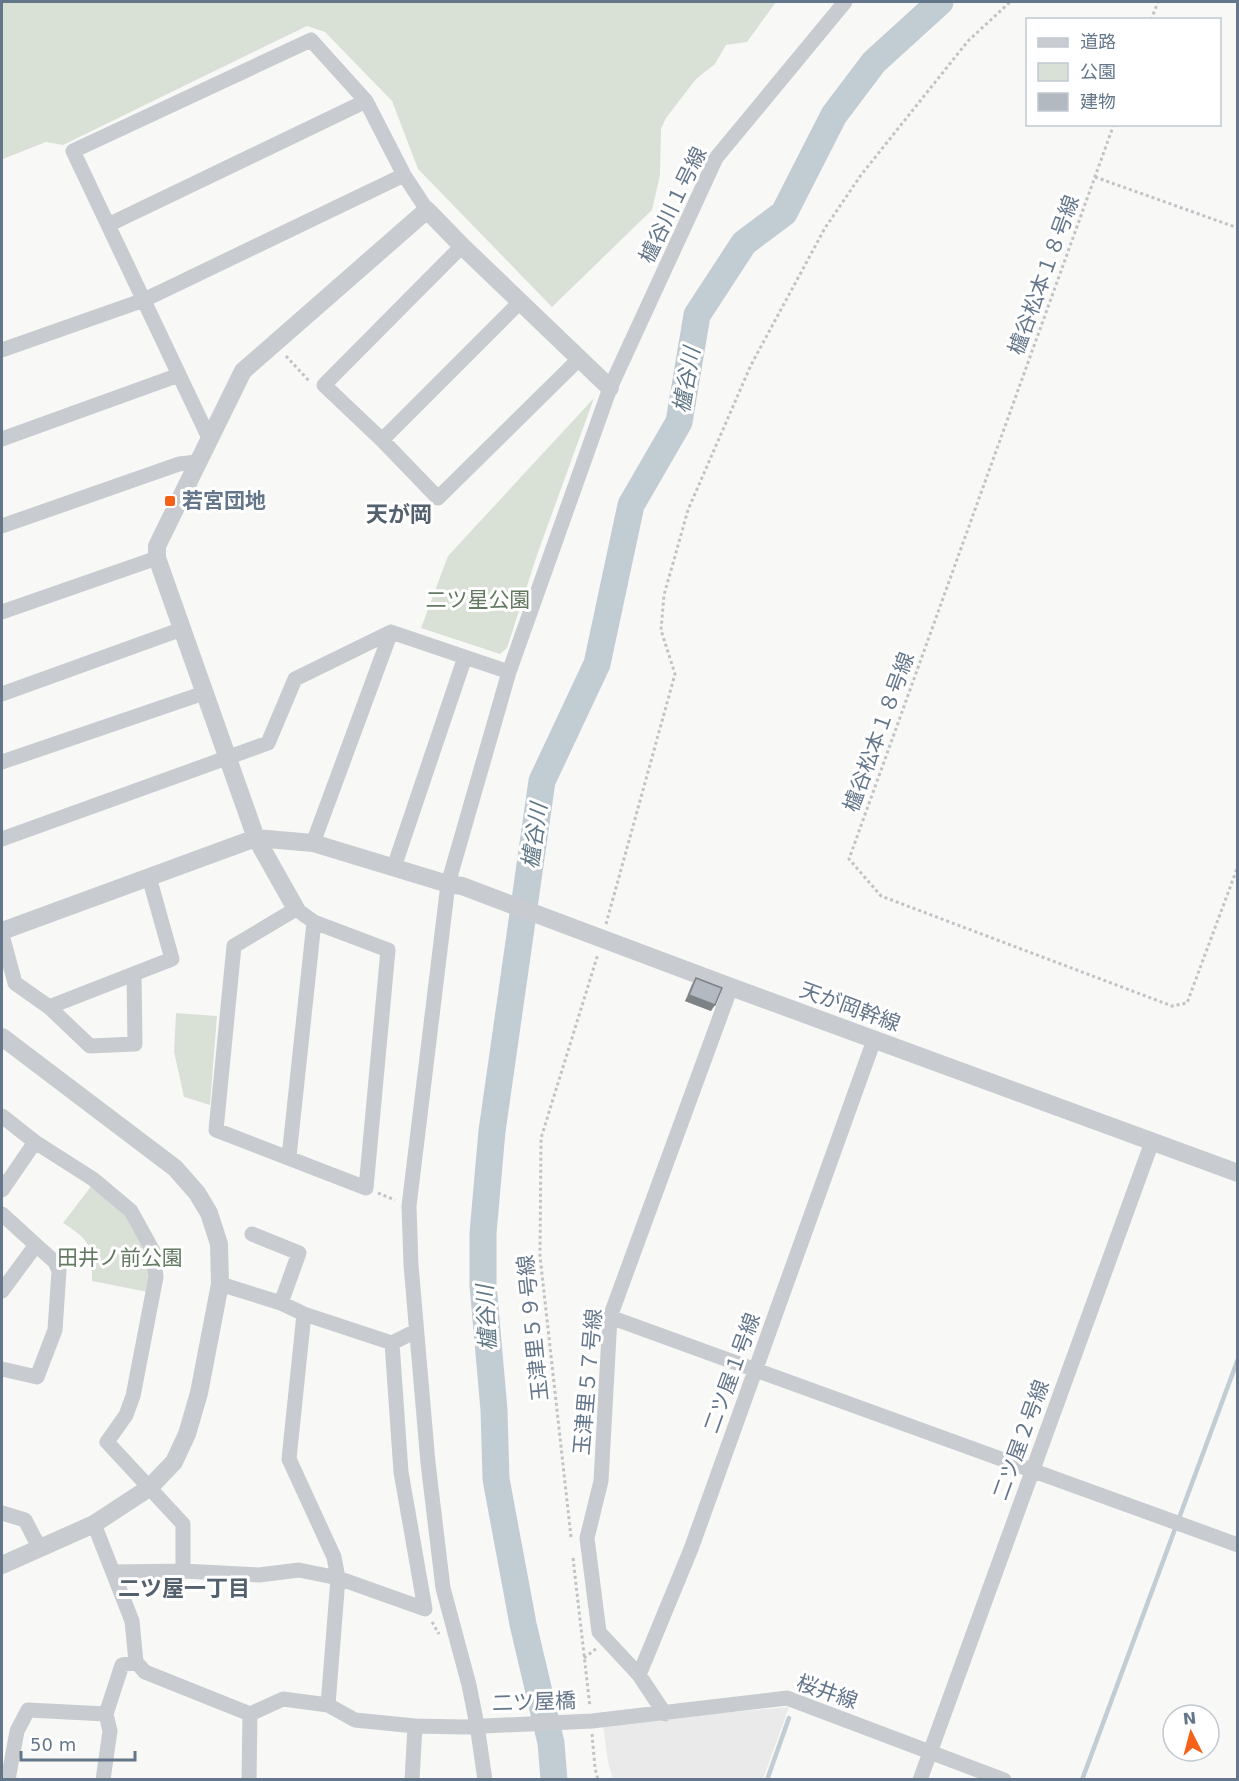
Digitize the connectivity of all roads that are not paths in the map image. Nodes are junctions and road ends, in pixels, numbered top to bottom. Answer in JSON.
{"nodes":[{"id":1,"x":845,"y":2,"type":"edge"},
{"id":2,"x":366,"y":101,"type":"junction"},
{"id":3,"x":404,"y":175,"type":"junction"},
{"id":4,"x":428,"y":210,"type":"junction"},
{"id":5,"x":108,"y":225,"type":"junction"},
{"id":6,"x":462,"y":246,"type":"junction"},
{"id":7,"x":144,"y":300,"type":"junction"},
{"id":8,"x":520,"y":302,"type":"junction"},
{"id":9,"x":2,"y":350,"type":"edge"},
{"id":10,"x":579,"y":359,"type":"junction"},
{"id":11,"x":179,"y":375,"type":"junction"},
{"id":12,"x":610,"y":388,"type":"junction"},
{"id":13,"x":209,"y":438,"type":"junction"},
{"id":14,"x":2,"y":439,"type":"edge"},
{"id":15,"x":382,"y":440,"type":"junction"},
{"id":16,"x":197,"y":462,"type":"junction"},
{"id":17,"x":2,"y":526,"type":"edge"},
{"id":18,"x":157,"y":558,"type":"junction"},
{"id":19,"x":2,"y":612,"type":"edge"},
{"id":20,"x":182,"y":629,"type":"junction"},
{"id":21,"x":391,"y":632,"type":"junction"},
{"id":22,"x":465,"y":657,"type":"junction"},
{"id":23,"x":509,"y":672,"type":"junction"},
{"id":24,"x":204,"y":693,"type":"junction"},
{"id":25,"x":2,"y":694,"type":"edge"},
{"id":26,"x":227,"y":757,"type":"junction"},
{"id":27,"x":2,"y":762,"type":"edge"},
{"id":28,"x":256,"y":838,"type":"junction"},
{"id":29,"x":2,"y":839,"type":"edge"},
{"id":30,"x":314,"y":843,"type":"junction"},
{"id":31,"x":393,"y":867,"type":"junction"},
{"id":32,"x":149,"y":877,"type":"junction"},
{"id":33,"x":455,"y":885,"type":"junction"},
{"id":34,"x":296,"y":909,"type":"junction"},
{"id":35,"x":314,"y":922,"type":"junction"},
{"id":36,"x":2,"y":933,"type":"edge"},
{"id":37,"x":134,"y":974,"type":"junction"},
{"id":38,"x":731,"y":987,"type":"junction"},
{"id":39,"x":49,"y":1007,"type":"junction"},
{"id":40,"x":2,"y":1037,"type":"edge"},
{"id":41,"x":874,"y":1040,"type":"junction"},
{"id":42,"x":2,"y":1116,"type":"edge"},
{"id":43,"x":35,"y":1142,"type":"junction"},
{"id":44,"x":1152,"y":1142,"type":"junction"},
{"id":45,"x":290,"y":1157,"type":"junction"},
{"id":46,"x":1238,"y":1173,"type":"edge"},
{"id":47,"x":2,"y":1190,"type":"edge"},
{"id":48,"x":2,"y":1214,"type":"edge"},
{"id":49,"x":252,"y":1234,"type":"dead end"},
{"id":50,"x":36,"y":1245,"type":"junction"},
{"id":51,"x":220,"y":1284,"type":"junction"},
{"id":52,"x":2,"y":1291,"type":"edge"},
{"id":53,"x":281,"y":1303,"type":"junction"},
{"id":54,"x":304,"y":1314,"type":"junction"},
{"id":55,"x":610,"y":1317,"type":"junction"},
{"id":56,"x":416,"y":1331,"type":"junction"},
{"id":57,"x":392,"y":1343,"type":"junction"},
{"id":58,"x":2,"y":1369,"type":"edge"},
{"id":59,"x":756,"y":1369,"type":"junction"},
{"id":60,"x":1032,"y":1471,"type":"junction"},
{"id":61,"x":149,"y":1488,"type":"junction"},
{"id":62,"x":2,"y":1512,"type":"edge"},
{"id":63,"x":94,"y":1524,"type":"junction"},
{"id":64,"x":1238,"y":1545,"type":"edge"},
{"id":65,"x":39,"y":1547,"type":"junction"},
{"id":66,"x":2,"y":1565,"type":"edge"},
{"id":67,"x":183,"y":1571,"type":"junction"},
{"id":68,"x":113,"y":1572,"type":"junction"},
{"id":69,"x":338,"y":1578,"type":"junction"},
{"id":70,"x":136,"y":1662,"type":"junction"},
{"id":71,"x":639,"y":1676,"type":"junction"},
{"id":72,"x":328,"y":1705,"type":"junction"},
{"id":73,"x":106,"y":1714,"type":"junction"},
{"id":74,"x":249,"y":1714,"type":"junction"},
{"id":75,"x":665,"y":1714,"type":"junction"},
{"id":76,"x":591,"y":1721,"type":"joint"},
{"id":77,"x":483,"y":1725,"type":"junction"},
{"id":78,"x":415,"y":1726,"type":"junction"},
{"id":79,"x":930,"y":1753,"type":"junction"},
{"id":80,"x":6,"y":1774,"type":"edge"},
{"id":81,"x":103,"y":1779,"type":"edge"},
{"id":82,"x":249,"y":1779,"type":"edge"},
{"id":83,"x":412,"y":1779,"type":"edge"},
{"id":84,"x":485,"y":1779,"type":"edge"},
{"id":85,"x":920,"y":1779,"type":"edge"},
{"id":86,"x":1004,"y":1779,"type":"edge"}],
"edges":[{"from":1,"to":12,"type":"street","name":"櫨谷川１号線"},
{"from":2,"to":3,"type":"street"},
{"from":2,"to":5,"type":"street"},
{"from":2,"to":5,"type":"street"},
{"from":3,"to":4,"type":"street"},
{"from":3,"to":7,"type":"street"},
{"from":4,"to":6,"type":"street"},
{"from":4,"to":13,"type":"street"},
{"from":5,"to":7,"type":"street"},
{"from":6,"to":8,"type":"street"},
{"from":6,"to":15,"type":"street"},
{"from":7,"to":9,"type":"street"},
{"from":7,"to":11,"type":"street"},
{"from":8,"to":10,"type":"street"},
{"from":8,"to":15,"type":"street"},
{"from":10,"to":12,"type":"street"},
{"from":10,"to":15,"type":"street"},
{"from":11,"to":13,"type":"street"},
{"from":11,"to":14,"type":"street"},
{"from":12,"to":23,"type":"street","name":"櫨谷川１号線"},
{"from":13,"to":16,"type":"street"},
{"from":16,"to":17,"type":"street"},
{"from":16,"to":18,"type":"street"},
{"from":18,"to":19,"type":"street"},
{"from":18,"to":20,"type":"street"},
{"from":20,"to":24,"type":"street"},
{"from":20,"to":25,"type":"street"},
{"from":21,"to":22,"type":"street"},
{"from":21,"to":26,"type":"street"},
{"from":21,"to":30,"type":"street"},
{"from":22,"to":23,"type":"street"},
{"from":22,"to":31,"type":"street"},
{"from":23,"to":33,"type":"street","name":"櫨谷川１号線"},
{"from":24,"to":26,"type":"street"},
{"from":24,"to":27,"type":"street"},
{"from":26,"to":28,"type":"street"},
{"from":26,"to":29,"type":"street"},
{"from":28,"to":30,"type":"street","name":"天が岡幹線"},
{"from":28,"to":32,"type":"street"},
{"from":28,"to":34,"type":"street"},
{"from":30,"to":31,"type":"street","name":"天が岡幹線"},
{"from":31,"to":33,"type":"street","name":"天が岡幹線"},
{"from":32,"to":36,"type":"street"},
{"from":32,"to":37,"type":"street"},
{"from":33,"to":38,"type":"street","name":"天が岡幹線"},
{"from":33,"to":56,"type":"street","name":"櫨谷川１号線"},
{"from":34,"to":35,"type":"street"},
{"from":34,"to":45,"type":"street"},
{"from":35,"to":45,"type":"street"},
{"from":35,"to":45,"type":"street"},
{"from":36,"to":39,"type":"street"},
{"from":37,"to":39,"type":"street"},
{"from":37,"to":39,"type":"street"},
{"from":38,"to":41,"type":"street","name":"天が岡幹線"},
{"from":38,"to":55,"type":"street","name":"玉津里５７号線"},
{"from":40,"to":51,"type":"street"},
{"from":41,"to":44,"type":"street","name":"天が岡幹線"},
{"from":41,"to":59,"type":"street","name":"二ツ屋１号線"},
{"from":42,"to":43,"type":"street"},
{"from":43,"to":47,"type":"street"},
{"from":43,"to":61,"type":"street"},
{"from":44,"to":46,"type":"street","name":"天が岡幹線"},
{"from":44,"to":60,"type":"street","name":"二ツ屋２号線"},
{"from":48,"to":50,"type":"street"},
{"from":49,"to":53,"type":"street"},
{"from":50,"to":52,"type":"street"},
{"from":50,"to":58,"type":"street"},
{"from":51,"to":53,"type":"street"},
{"from":51,"to":61,"type":"street"},
{"from":53,"to":54,"type":"street"},
{"from":54,"to":57,"type":"street"},
{"from":54,"to":69,"type":"street"},
{"from":55,"to":59,"type":"street"},
{"from":55,"to":71,"type":"street","name":"玉津里５７号線"},
{"from":56,"to":57,"type":"street"},
{"from":56,"to":77,"type":"street","name":"櫨谷川１号線"},
{"from":57,"to":69,"type":"street"},
{"from":59,"to":60,"type":"street"},
{"from":59,"to":71,"type":"street","name":"二ツ屋１号線"},
{"from":60,"to":64,"type":"street"},
{"from":60,"to":79,"type":"street","name":"二ツ屋２号線"},
{"from":61,"to":63,"type":"street"},
{"from":61,"to":67,"type":"street"},
{"from":62,"to":65,"type":"street"},
{"from":63,"to":65,"type":"street"},
{"from":63,"to":68,"type":"street"},
{"from":65,"to":66,"type":"street"},
{"from":67,"to":68,"type":"street"},
{"from":67,"to":69,"type":"street"},
{"from":68,"to":70,"type":"street"},
{"from":69,"to":72,"type":"street"},
{"from":70,"to":73,"type":"street"},
{"from":70,"to":74,"type":"street"},
{"from":71,"to":75,"type":"street"},
{"from":72,"to":74,"type":"street","name":"二ツ屋橋"},
{"from":72,"to":78,"type":"street","name":"二ツ屋橋"},
{"from":73,"to":80,"type":"street"},
{"from":73,"to":81,"type":"street"},
{"from":74,"to":82,"type":"street"},
{"from":75,"to":76,"type":"street","name":"桜井線"},
{"from":75,"to":79,"type":"street","name":"桜井線"},
{"from":76,"to":77,"type":"street","name":"二ツ屋橋"},
{"from":77,"to":78,"type":"street","name":"二ツ屋橋"},
{"from":77,"to":84,"type":"street","name":"櫨谷川１号線"},
{"from":78,"to":83,"type":"street"},
{"from":79,"to":85,"type":"street","name":"二ツ屋２号線"},
{"from":79,"to":86,"type":"street","name":"桜井線"}]}
